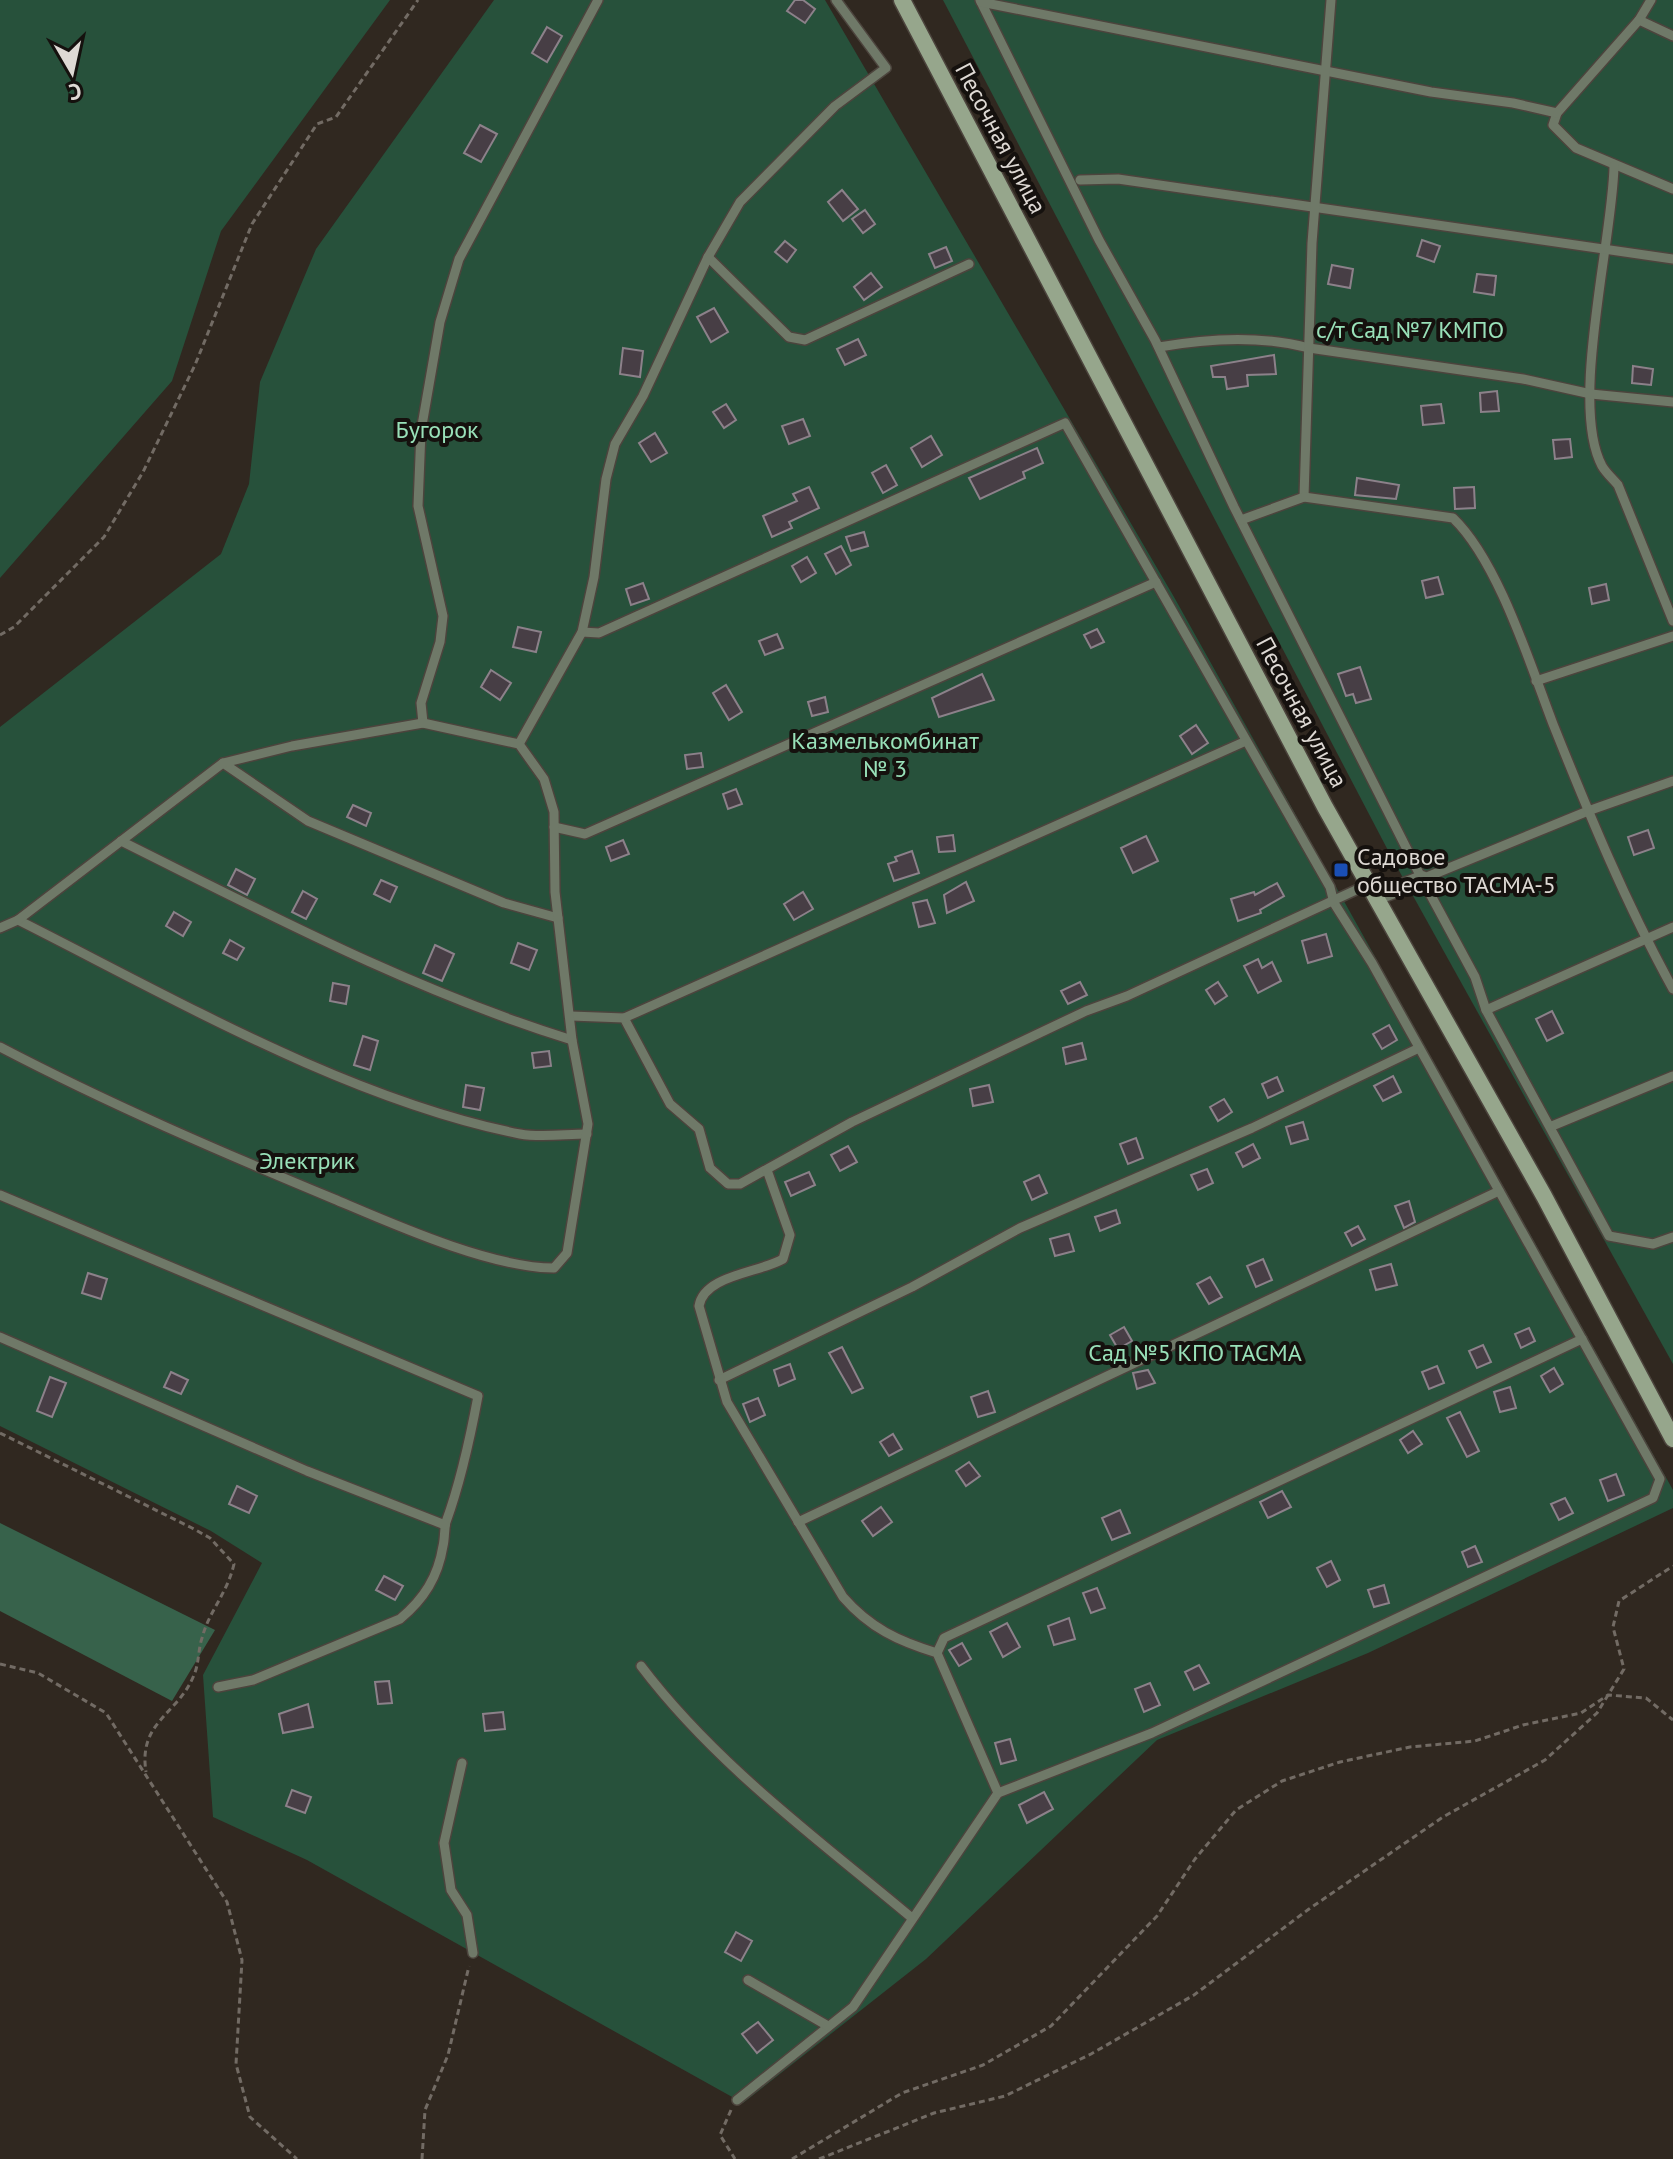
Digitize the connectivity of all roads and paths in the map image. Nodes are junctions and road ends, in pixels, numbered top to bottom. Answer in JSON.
{"nodes":[{"id":1,"x":418,"y":0,"type":"edge"},
{"id":2,"x":598,"y":0,"type":"edge"},
{"id":3,"x":836,"y":0,"type":"edge"},
{"id":4,"x":902,"y":0,"type":"edge"},
{"id":5,"x":1331,"y":0,"type":"edge"},
{"id":6,"x":1651,"y":0,"type":"edge"},
{"id":7,"x":981,"y":1,"type":"edge"},
{"id":8,"x":1639,"y":20,"type":"junction"},
{"id":9,"x":1673,"y":36,"type":"edge"},
{"id":10,"x":1324,"y":70,"type":"junction"},
{"id":11,"x":1557,"y":113,"type":"junction"},
{"id":12,"x":1614,"y":166,"type":"junction"},
{"id":13,"x":1080,"y":180,"type":"dead end"},
{"id":14,"x":1673,"y":189,"type":"edge"},
{"id":15,"x":1315,"y":208,"type":"junction"},
{"id":16,"x":1603,"y":248,"type":"junction"},
{"id":17,"x":708,"y":257,"type":"junction"},
{"id":18,"x":1673,"y":259,"type":"edge"},
{"id":19,"x":969,"y":264,"type":"dead end"},
{"id":20,"x":1159,"y":347,"type":"junction"},
{"id":21,"x":1309,"y":348,"type":"junction"},
{"id":22,"x":1591,"y":394,"type":"junction"},
{"id":23,"x":1673,"y":402,"type":"edge"},
{"id":24,"x":1304,"y":497,"type":"junction"},
{"id":25,"x":1241,"y":520,"type":"junction"},
{"id":26,"x":1156,"y":582,"type":"junction"},
{"id":27,"x":1673,"y":621,"type":"edge"},
{"id":28,"x":582,"y":632,"type":"junction"},
{"id":29,"x":0,"y":635,"type":"edge"},
{"id":30,"x":1673,"y":636,"type":"edge"},
{"id":31,"x":1536,"y":681,"type":"junction"},
{"id":32,"x":423,"y":723,"type":"junction"},
{"id":33,"x":1246,"y":741,"type":"junction"},
{"id":34,"x":519,"y":744,"type":"junction"},
{"id":35,"x":223,"y":763,"type":"junction"},
{"id":36,"x":1673,"y":781,"type":"edge"},
{"id":37,"x":1588,"y":811,"type":"junction"},
{"id":38,"x":554,"y":827,"type":"junction"},
{"id":39,"x":121,"y":841,"type":"junction"},
{"id":40,"x":1422,"y":879,"type":"junction"},
{"id":41,"x":1373,"y":891,"type":"junction"},
{"id":42,"x":1334,"y":903,"type":"junction"},
{"id":43,"x":558,"y":918,"type":"junction"},
{"id":44,"x":18,"y":920,"type":"junction"},
{"id":45,"x":1673,"y":927,"type":"edge"},
{"id":46,"x":0,"y":928,"type":"edge"},
{"id":47,"x":1645,"y":938,"type":"junction"},
{"id":48,"x":1673,"y":989,"type":"edge"},
{"id":49,"x":1486,"y":1010,"type":"junction"},
{"id":50,"x":571,"y":1016,"type":"junction"},
{"id":51,"x":624,"y":1018,"type":"junction"},
{"id":52,"x":572,"y":1040,"type":"junction"},
{"id":53,"x":0,"y":1047,"type":"edge"},
{"id":54,"x":1419,"y":1048,"type":"junction"},
{"id":55,"x":1673,"y":1076,"type":"edge"},
{"id":56,"x":1552,"y":1126,"type":"junction"},
{"id":57,"x":587,"y":1134,"type":"junction"},
{"id":58,"x":767,"y":1170,"type":"junction"},
{"id":59,"x":1499,"y":1191,"type":"junction"},
{"id":60,"x":0,"y":1195,"type":"edge"},
{"id":61,"x":1673,"y":1237,"type":"edge"},
{"id":62,"x":0,"y":1337,"type":"edge"},
{"id":63,"x":1582,"y":1339,"type":"junction"},
{"id":64,"x":719,"y":1380,"type":"junction"},
{"id":65,"x":0,"y":1433,"type":"edge"},
{"id":66,"x":1673,"y":1439,"type":"edge"},
{"id":67,"x":798,"y":1522,"type":"junction"},
{"id":68,"x":445,"y":1525,"type":"junction"},
{"id":69,"x":1673,"y":1566,"type":"edge"},
{"id":70,"x":937,"y":1653,"type":"junction"},
{"id":71,"x":0,"y":1664,"type":"edge"},
{"id":72,"x":641,"y":1666,"type":"dead end"},
{"id":73,"x":218,"y":1687,"type":"dead end"},
{"id":74,"x":1608,"y":1695,"type":"junction"},
{"id":75,"x":1673,"y":1720,"type":"edge"},
{"id":76,"x":462,"y":1763,"type":"dead end"},
{"id":77,"x":147,"y":1776,"type":"junction"},
{"id":78,"x":998,"y":1793,"type":"junction"},
{"id":79,"x":912,"y":1918,"type":"junction"},
{"id":80,"x":473,"y":1953,"type":"joint"},
{"id":81,"x":748,"y":1980,"type":"dead end"},
{"id":82,"x":828,"y":2026,"type":"junction"},
{"id":83,"x":737,"y":2100,"type":"joint"},
{"id":84,"x":424,"y":2158,"type":"edge"},
{"id":85,"x":297,"y":2159,"type":"edge"},
{"id":86,"x":735,"y":2159,"type":"edge"},
{"id":87,"x":792,"y":2159,"type":"edge"},
{"id":88,"x":819,"y":2159,"type":"edge"}],
"edges":[{"from":1,"to":29,"type":"path"},
{"from":2,"to":32,"type":"lane"},
{"from":3,"to":17,"type":"lane"},
{"from":4,"to":41,"type":"main road","name":"Песочная улица"},
{"from":5,"to":10,"type":"lane"},
{"from":6,"to":8,"type":"lane"},
{"from":7,"to":10,"type":"lane"},
{"from":7,"to":20,"type":"lane"},
{"from":8,"to":9,"type":"lane"},
{"from":8,"to":11,"type":"lane"},
{"from":10,"to":11,"type":"lane"},
{"from":10,"to":15,"type":"lane"},
{"from":11,"to":12,"type":"lane"},
{"from":12,"to":14,"type":"lane"},
{"from":12,"to":16,"type":"lane"},
{"from":13,"to":15,"type":"lane"},
{"from":15,"to":16,"type":"lane"},
{"from":15,"to":21,"type":"lane"},
{"from":16,"to":18,"type":"lane"},
{"from":16,"to":22,"type":"lane"},
{"from":17,"to":19,"type":"lane"},
{"from":17,"to":28,"type":"lane"},
{"from":20,"to":21,"type":"lane"},
{"from":20,"to":25,"type":"lane"},
{"from":21,"to":22,"type":"lane"},
{"from":21,"to":24,"type":"lane"},
{"from":22,"to":23,"type":"lane"},
{"from":22,"to":27,"type":"lane"},
{"from":24,"to":25,"type":"lane"},
{"from":24,"to":31,"type":"lane"},
{"from":25,"to":40,"type":"lane"},
{"from":26,"to":28,"type":"lane"},
{"from":26,"to":33,"type":"lane"},
{"from":26,"to":38,"type":"lane"},
{"from":28,"to":34,"type":"lane"},
{"from":30,"to":31,"type":"lane"},
{"from":31,"to":37,"type":"lane"},
{"from":32,"to":34,"type":"lane"},
{"from":32,"to":35,"type":"lane"},
{"from":33,"to":42,"type":"lane"},
{"from":33,"to":51,"type":"lane"},
{"from":34,"to":38,"type":"lane"},
{"from":35,"to":39,"type":"lane"},
{"from":35,"to":43,"type":"lane"},
{"from":36,"to":37,"type":"lane"},
{"from":37,"to":40,"type":"lane"},
{"from":37,"to":47,"type":"lane"},
{"from":38,"to":43,"type":"lane"},
{"from":39,"to":44,"type":"lane"},
{"from":39,"to":52,"type":"lane"},
{"from":40,"to":41,"type":"street"},
{"from":40,"to":49,"type":"lane"},
{"from":41,"to":42,"type":"lane"},
{"from":41,"to":66,"type":"main road","name":"Песочная улица"},
{"from":42,"to":54,"type":"lane"},
{"from":42,"to":58,"type":"lane"},
{"from":43,"to":50,"type":"lane"},
{"from":44,"to":46,"type":"lane"},
{"from":44,"to":57,"type":"lane"},
{"from":45,"to":47,"type":"lane"},
{"from":47,"to":48,"type":"lane"},
{"from":47,"to":49,"type":"lane"},
{"from":49,"to":56,"type":"lane"},
{"from":50,"to":51,"type":"lane"},
{"from":50,"to":52,"type":"lane"},
{"from":51,"to":58,"type":"lane"},
{"from":52,"to":57,"type":"lane"},
{"from":53,"to":57,"type":"lane"},
{"from":54,"to":59,"type":"lane"},
{"from":54,"to":64,"type":"lane"},
{"from":55,"to":56,"type":"lane"},
{"from":56,"to":61,"type":"lane"},
{"from":58,"to":64,"type":"lane"},
{"from":59,"to":63,"type":"lane"},
{"from":59,"to":67,"type":"lane"},
{"from":60,"to":68,"type":"lane"},
{"from":62,"to":68,"type":"lane"},
{"from":63,"to":70,"type":"lane"},
{"from":63,"to":78,"type":"lane"},
{"from":64,"to":67,"type":"lane"},
{"from":65,"to":77,"type":"path"},
{"from":67,"to":70,"type":"lane"},
{"from":68,"to":73,"type":"lane"},
{"from":69,"to":74,"type":"path"},
{"from":70,"to":78,"type":"lane"},
{"from":71,"to":77,"type":"path"},
{"from":72,"to":79,"type":"lane"},
{"from":74,"to":75,"type":"path"},
{"from":74,"to":87,"type":"path"},
{"from":74,"to":88,"type":"path"},
{"from":76,"to":80,"type":"lane"},
{"from":77,"to":85,"type":"path"},
{"from":78,"to":79,"type":"lane"},
{"from":79,"to":82,"type":"lane"},
{"from":80,"to":84,"type":"path"},
{"from":81,"to":82,"type":"lane"},
{"from":82,"to":83,"type":"lane"},
{"from":83,"to":86,"type":"path"}]}
